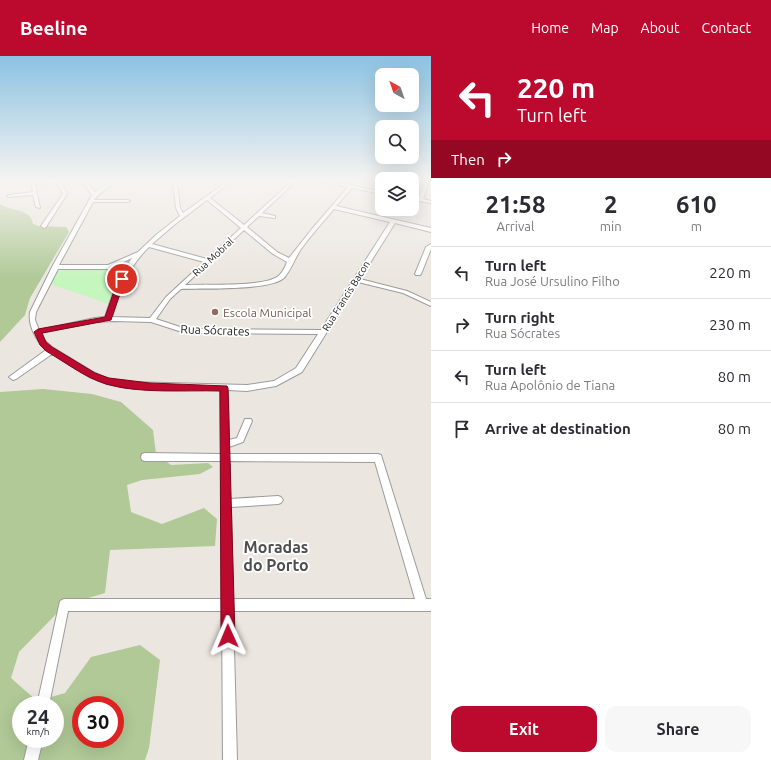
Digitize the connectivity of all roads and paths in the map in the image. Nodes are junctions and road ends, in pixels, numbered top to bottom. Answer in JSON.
{"nodes":[{"id":1,"x":52,"y":214,"type":"edge"},
{"id":2,"x":84,"y":214,"type":"edge"},
{"id":3,"x":186,"y":214,"type":"edge"},
{"id":4,"x":228,"y":214,"type":"edge"},
{"id":5,"x":258,"y":214,"type":"joint"},
{"id":6,"x":328,"y":214,"type":"edge"},
{"id":7,"x":358,"y":214,"type":"edge"},
{"id":8,"x":183,"y":216,"type":"joint"},
{"id":9,"x":273,"y":217,"type":"dead end"},
{"id":10,"x":392,"y":222,"type":"junction"},
{"id":11,"x":44,"y":226,"type":"dead end"},
{"id":12,"x":244,"y":227,"type":"junction"},
{"id":13,"x":431,"y":230,"type":"edge"},
{"id":14,"x":148,"y":245,"type":"junction"},
{"id":15,"x":431,"y":246,"type":"edge"},
{"id":16,"x":140,"y":252,"type":"junction"},
{"id":17,"x":208,"y":261,"type":"junction"},
{"id":18,"x":290,"y":261,"type":"junction"},
{"id":19,"x":55,"y":267,"type":"junction"},
{"id":20,"x":418,"y":274,"type":"dead end"},
{"id":21,"x":356,"y":280,"type":"junction"},
{"id":22,"x":181,"y":287,"type":"junction"},
{"id":23,"x":431,"y":304,"type":"edge"},
{"id":24,"x":108,"y":319,"type":"junction"},
{"id":25,"x":152,"y":320,"type":"junction"},
{"id":26,"x":38,"y":332,"type":"junction"},
{"id":27,"x":324,"y":332,"type":"junction"},
{"id":28,"x":52,"y":350,"type":"junction"},
{"id":29,"x":13,"y":377,"type":"dead end"},
{"id":30,"x":224,"y":388,"type":"junction"},
{"id":31,"x":248,"y":421,"type":"dead end"},
{"id":32,"x":225,"y":446,"type":"junction"},
{"id":33,"x":145,"y":457,"type":"dead end"},
{"id":34,"x":225,"y":457,"type":"junction"},
{"id":35,"x":278,"y":500,"type":"dead end"},
{"id":36,"x":226,"y":503,"type":"junction"},
{"id":37,"x":228,"y":605,"type":"junction"},
{"id":38,"x":426,"y":605,"type":"edge"},
{"id":39,"x":45,"y":696,"type":"edge"},
{"id":40,"x":34,"y":748,"type":"edge"},
{"id":41,"x":31,"y":760,"type":"edge"},
{"id":42,"x":230,"y":760,"type":"edge"}],
"edges":[{"from":1,"to":11,"type":"street"},
{"from":2,"to":19,"type":"street"},
{"from":3,"to":8,"type":"street"},
{"from":4,"to":12,"type":"street"},
{"from":5,"to":9,"type":"street"},
{"from":5,"to":12,"type":"street","name":"Rua Mobral"},
{"from":6,"to":18,"type":"street"},
{"from":7,"to":10,"type":"street"},
{"from":8,"to":14,"type":"street"},
{"from":10,"to":13,"type":"street"},
{"from":10,"to":21,"type":"street","name":"Rua Francis Bacon"},
{"from":12,"to":17,"type":"street","name":"Rua Mobral"},
{"from":12,"to":18,"type":"street"},
{"from":14,"to":16,"type":"street"},
{"from":14,"to":17,"type":"street"},
{"from":15,"to":20,"type":"street"},
{"from":16,"to":19,"type":"street"},
{"from":16,"to":24,"type":"street"},
{"from":17,"to":22,"type":"street","name":"Rua Mobral"},
{"from":18,"to":22,"type":"street"},
{"from":19,"to":26,"type":"street"},
{"from":21,"to":23,"type":"street"},
{"from":21,"to":27,"type":"street","name":"Rua Francis Bacon"},
{"from":22,"to":25,"type":"street","name":"Rua Mobral"},
{"from":24,"to":25,"type":"street","name":"Rua Sócrates"},
{"from":24,"to":26,"type":"street","name":"Rua Sócrates"},
{"from":25,"to":27,"type":"street","name":"Rua Sócrates"},
{"from":26,"to":28,"type":"street"},
{"from":27,"to":30,"type":"street","name":"Rua Francis Bacon"},
{"from":28,"to":29,"type":"street"},
{"from":28,"to":30,"type":"street"},
{"from":30,"to":32,"type":"street"},
{"from":31,"to":32,"type":"street"},
{"from":32,"to":34,"type":"street"},
{"from":33,"to":34,"type":"street"},
{"from":34,"to":36,"type":"street"},
{"from":34,"to":38,"type":"street"},
{"from":35,"to":36,"type":"street"},
{"from":36,"to":37,"type":"street"},
{"from":37,"to":38,"type":"street"},
{"from":37,"to":39,"type":"street"},
{"from":37,"to":42,"type":"street"},
{"from":40,"to":41,"type":"street"}]}
